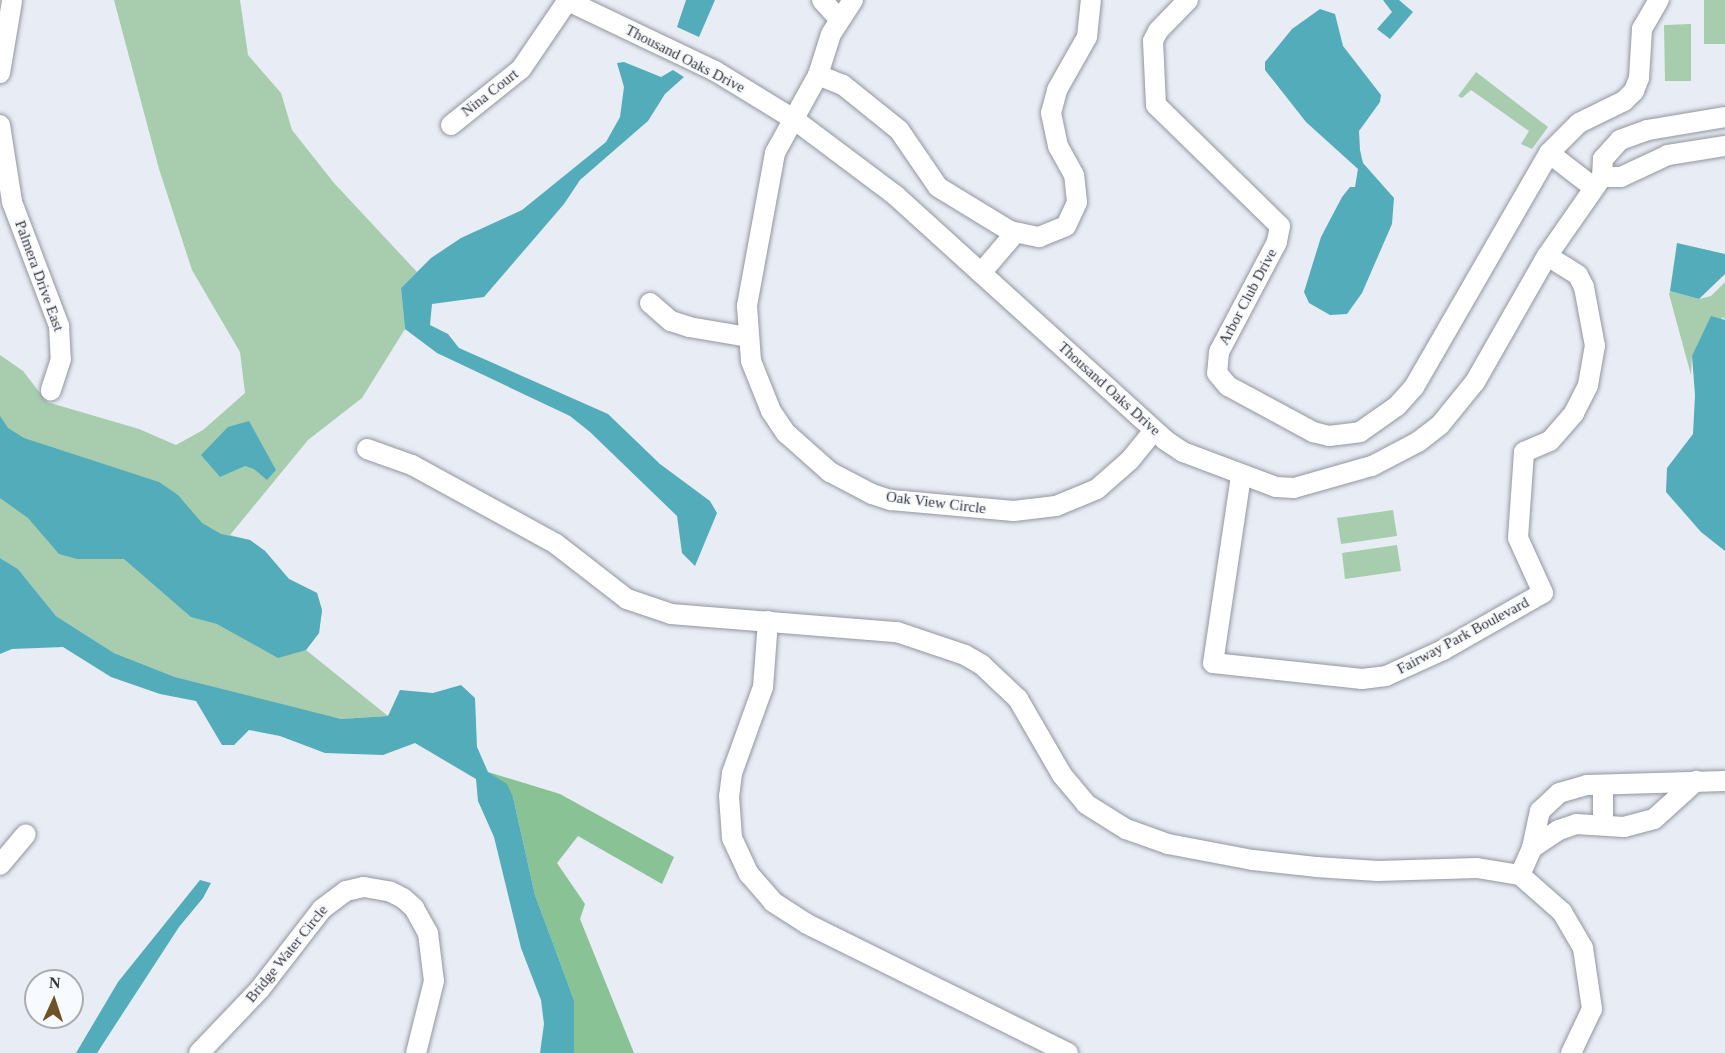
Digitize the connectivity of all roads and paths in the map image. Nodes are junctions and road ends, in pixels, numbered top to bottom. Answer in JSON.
{"nodes":[{"id":1,"x":13,"y":0,"type":"edge"},
{"id":2,"x":567,"y":0,"type":"edge"},
{"id":3,"x":822,"y":0,"type":"edge"},
{"id":4,"x":853,"y":0,"type":"edge"},
{"id":5,"x":1091,"y":0,"type":"edge"},
{"id":6,"x":1188,"y":0,"type":"edge"},
{"id":7,"x":1659,"y":0,"type":"edge"},
{"id":8,"x":0,"y":2,"type":"edge"},
{"id":9,"x":839,"y":19,"type":"junction"},
{"id":10,"x":0,"y":73,"type":"edge"},
{"id":11,"x":818,"y":75,"type":"junction"},
{"id":12,"x":1725,"y":117,"type":"edge"},
{"id":13,"x":795,"y":120,"type":"junction"},
{"id":14,"x":451,"y":124,"type":"dead end"},
{"id":15,"x":0,"y":125,"type":"edge"},
{"id":16,"x":1725,"y":146,"type":"edge"},
{"id":17,"x":1549,"y":153,"type":"junction"},
{"id":18,"x":1597,"y":182,"type":"junction"},
{"id":19,"x":1015,"y":233,"type":"junction"},
{"id":20,"x":1547,"y":256,"type":"junction"},
{"id":21,"x":981,"y":273,"type":"junction"},
{"id":22,"x":650,"y":303,"type":"dead end"},
{"id":23,"x":748,"y":338,"type":"junction"},
{"id":24,"x":51,"y":390,"type":"dead end"},
{"id":25,"x":1154,"y":430,"type":"junction"},
{"id":26,"x":367,"y":449,"type":"dead end"},
{"id":27,"x":1241,"y":476,"type":"junction"},
{"id":28,"x":768,"y":621,"type":"junction"},
{"id":29,"x":1696,"y":781,"type":"junction"},
{"id":30,"x":1725,"y":781,"type":"edge"},
{"id":31,"x":1603,"y":785,"type":"junction"},
{"id":32,"x":1602,"y":824,"type":"junction"},
{"id":33,"x":26,"y":834,"type":"dead end"},
{"id":34,"x":1532,"y":848,"type":"junction"},
{"id":35,"x":0,"y":865,"type":"edge"},
{"id":36,"x":1520,"y":875,"type":"junction"},
{"id":37,"x":199,"y":1053,"type":"edge"},
{"id":38,"x":416,"y":1053,"type":"edge"},
{"id":39,"x":1068,"y":1053,"type":"edge"},
{"id":40,"x":1571,"y":1053,"type":"edge"}],
"edges":[{"from":1,"to":8,"type":"street"},
{"from":1,"to":10,"type":"street"},
{"from":2,"to":13,"type":"street","name":"Thousand Oaks Drive"},
{"from":2,"to":14,"type":"street","name":"Nina Court"},
{"from":3,"to":9,"type":"street"},
{"from":4,"to":9,"type":"street","name":"Oak View Circle"},
{"from":5,"to":19,"type":"street"},
{"from":6,"to":17,"type":"street","name":"Arbor Club Drive"},
{"from":7,"to":17,"type":"street","name":"Arbor Club Drive"},
{"from":9,"to":11,"type":"street","name":"Oak View Circle"},
{"from":11,"to":13,"type":"street","name":"Oak View Circle"},
{"from":11,"to":19,"type":"street"},
{"from":12,"to":18,"type":"street","name":"Thousand Oaks Drive"},
{"from":13,"to":21,"type":"street","name":"Thousand Oaks Drive"},
{"from":13,"to":23,"type":"street","name":"Oak View Circle"},
{"from":15,"to":24,"type":"street","name":"Palmera Drive East"},
{"from":16,"to":18,"type":"street"},
{"from":17,"to":18,"type":"street"},
{"from":18,"to":20,"type":"street","name":"Thousand Oaks Drive"},
{"from":19,"to":21,"type":"street"},
{"from":20,"to":27,"type":"street","name":"Thousand Oaks Drive"},
{"from":20,"to":27,"type":"street","name":"Fairway Park Boulevard"},
{"from":21,"to":25,"type":"street","name":"Thousand Oaks Drive"},
{"from":22,"to":23,"type":"street"},
{"from":23,"to":25,"type":"street","name":"Oak View Circle"},
{"from":25,"to":27,"type":"street","name":"Thousand Oaks Drive"},
{"from":26,"to":28,"type":"street"},
{"from":28,"to":36,"type":"street"},
{"from":28,"to":39,"type":"street"},
{"from":29,"to":30,"type":"street"},
{"from":29,"to":31,"type":"street"},
{"from":29,"to":32,"type":"street"},
{"from":31,"to":32,"type":"street"},
{"from":31,"to":34,"type":"street"},
{"from":32,"to":34,"type":"street"},
{"from":33,"to":35,"type":"street"},
{"from":34,"to":36,"type":"street"},
{"from":36,"to":40,"type":"street"},
{"from":37,"to":38,"type":"street","name":"Bridge Water Circle"}]}
